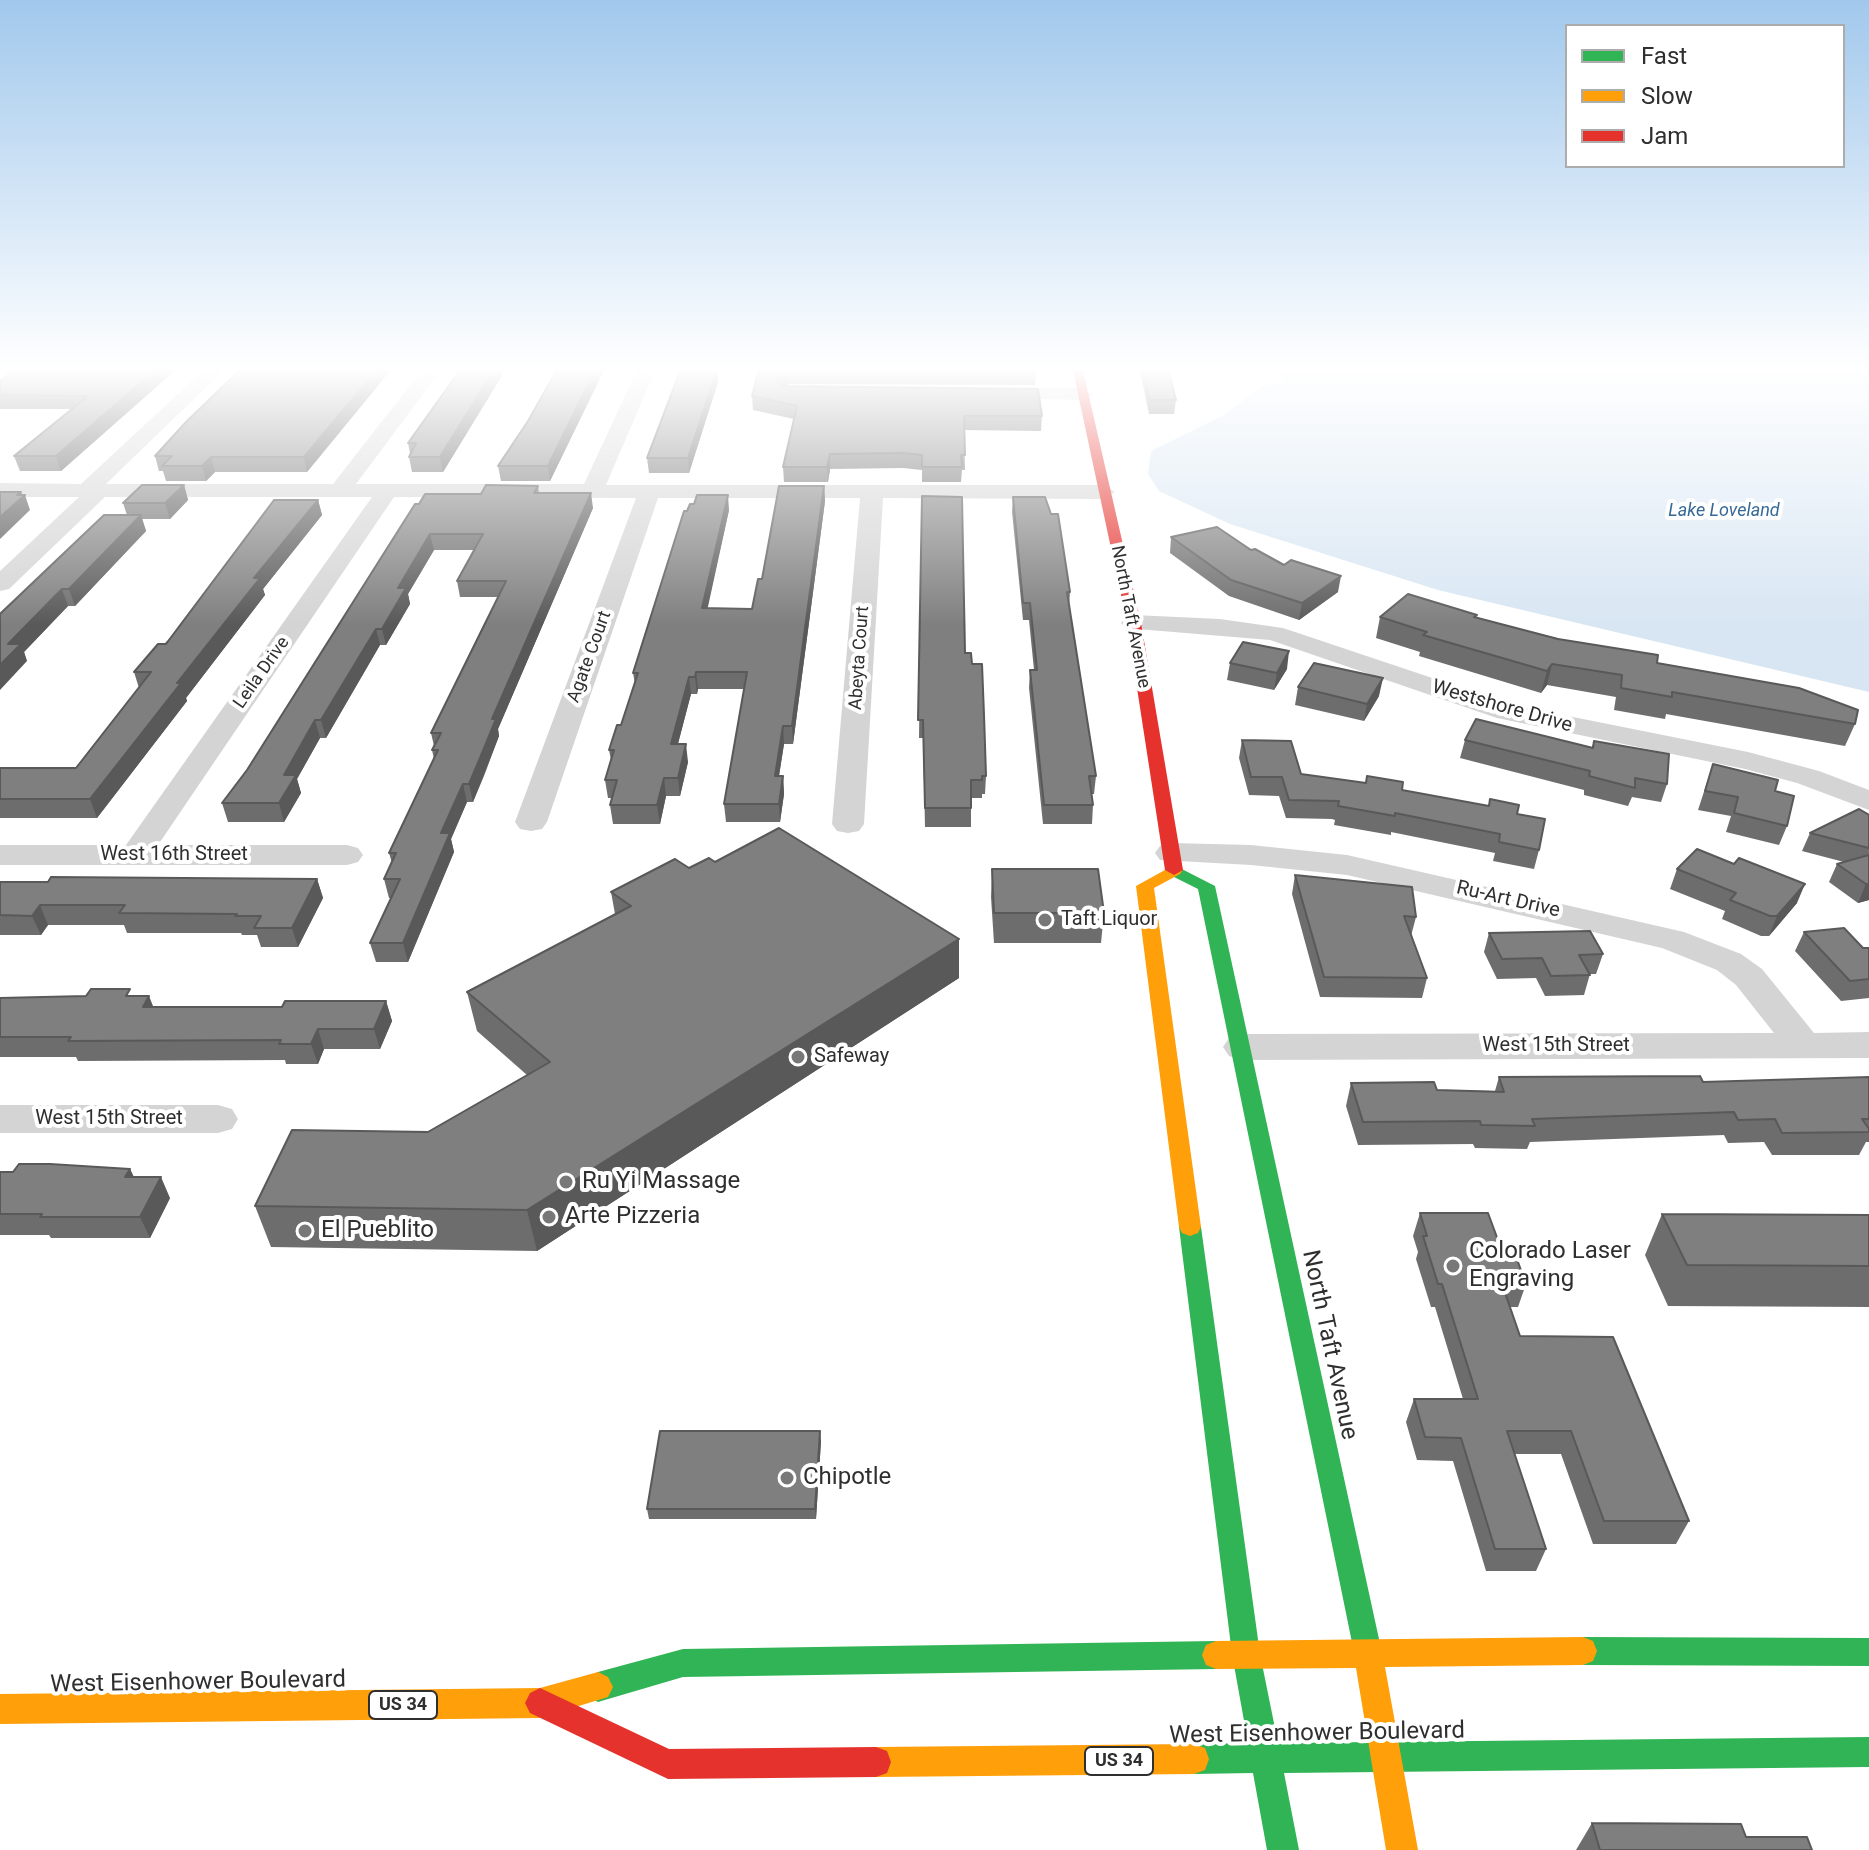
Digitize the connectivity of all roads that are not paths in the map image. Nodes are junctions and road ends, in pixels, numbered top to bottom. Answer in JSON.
{"nodes":[{"id":1,"x":131,"y":452,"type":"edge"},
{"id":2,"x":369,"y":452,"type":"edge"},
{"id":3,"x":609,"y":452,"type":"edge"},
{"id":4,"x":1096,"y":452,"type":"edge"},
{"id":5,"x":0,"y":490,"type":"edge"},
{"id":6,"x":93,"y":490,"type":"junction"},
{"id":7,"x":340,"y":490,"type":"junction"},
{"id":8,"x":388,"y":490,"type":"junction"},
{"id":9,"x":592,"y":491,"type":"junction"},
{"id":10,"x":649,"y":491,"type":"junction"},
{"id":11,"x":872,"y":491,"type":"junction"},
{"id":12,"x":1104,"y":492,"type":"junction"},
{"id":13,"x":0,"y":584,"type":"edge"},
{"id":14,"x":1134,"y":623,"type":"junction"},
{"id":15,"x":1869,"y":801,"type":"edge"},
{"id":16,"x":531,"y":822,"type":"dead end"},
{"id":17,"x":848,"y":824,"type":"dead end"},
{"id":18,"x":0,"y":855,"type":"edge"},
{"id":19,"x":135,"y":855,"type":"junction"},
{"id":20,"x":347,"y":855,"type":"dead end"},
{"id":21,"x":1173,"y":862,"type":"junction"},
{"id":22,"x":1803,"y":1044,"type":"junction"},
{"id":23,"x":1869,"y":1045,"type":"edge"},
{"id":24,"x":1242,"y":1047,"type":"junction"},
{"id":25,"x":0,"y":1119,"type":"edge"},
{"id":26,"x":218,"y":1119,"type":"dead end"},
{"id":27,"x":1869,"y":1652,"type":"edge"},
{"id":28,"x":1368,"y":1653,"type":"junction"},
{"id":29,"x":1246,"y":1654,"type":"junction"},
{"id":30,"x":540,"y":1703,"type":"junction"},
{"id":31,"x":0,"y":1709,"type":"edge"},
{"id":32,"x":1869,"y":1752,"type":"edge"},
{"id":33,"x":1388,"y":1756,"type":"junction"},
{"id":34,"x":1266,"y":1760,"type":"junction"},
{"id":35,"x":1283,"y":1850,"type":"edge"},
{"id":36,"x":1402,"y":1850,"type":"edge"}],
"edges":[{"from":1,"to":6,"type":"street"},
{"from":2,"to":7,"type":"street"},
{"from":3,"to":9,"type":"street"},
{"from":4,"to":12,"type":"main road","name":"North Taft Avenue"},
{"from":5,"to":6,"type":"street"},
{"from":6,"to":7,"type":"street"},
{"from":6,"to":13,"type":"street"},
{"from":7,"to":8,"type":"street"},
{"from":8,"to":9,"type":"street"},
{"from":8,"to":19,"type":"street","name":"Leila Drive"},
{"from":9,"to":10,"type":"street"},
{"from":10,"to":11,"type":"street"},
{"from":10,"to":16,"type":"street","name":"Agate Court"},
{"from":11,"to":12,"type":"street"},
{"from":11,"to":17,"type":"street","name":"Abeyta Court"},
{"from":12,"to":14,"type":"main road","name":"North Taft Avenue"},
{"from":14,"to":15,"type":"street","name":"Westshore Drive"},
{"from":14,"to":21,"type":"main road","name":"North Taft Avenue"},
{"from":18,"to":19,"type":"street","name":"West 16th Street"},
{"from":19,"to":20,"type":"street","name":"West 16th Street"},
{"from":21,"to":22,"type":"street","name":"Ru-Art Drive"},
{"from":21,"to":24,"type":"main road","name":"North Taft Avenue"},
{"from":21,"to":29,"type":"main road"},
{"from":22,"to":23,"type":"street","name":"West 15th Street"},
{"from":22,"to":24,"type":"street","name":"West 15th Street"},
{"from":24,"to":28,"type":"main road","name":"North Taft Avenue"},
{"from":25,"to":26,"type":"street","name":"West 15th Street"},
{"from":27,"to":28,"type":"main road","name":"West Eisenhower Boulevard","number":"US 34"},
{"from":28,"to":29,"type":"main road","name":"West Eisenhower Boulevard","number":"US 34"},
{"from":28,"to":33,"type":"main road","name":"North Taft Avenue"},
{"from":29,"to":30,"type":"main road","name":"West Eisenhower Boulevard","number":"US 34"},
{"from":29,"to":34,"type":"main road"},
{"from":30,"to":31,"type":"main road","name":"West Eisenhower Boulevard","number":"US 34"},
{"from":30,"to":34,"type":"main road","name":"West Eisenhower Boulevard","number":"US 34"},
{"from":32,"to":33,"type":"main road","name":"West Eisenhower Boulevard","number":"US 34"},
{"from":33,"to":34,"type":"main road","name":"West Eisenhower Boulevard","number":"US 34"},
{"from":33,"to":36,"type":"main road","name":"North Taft Avenue"},
{"from":34,"to":35,"type":"main road"}]}
